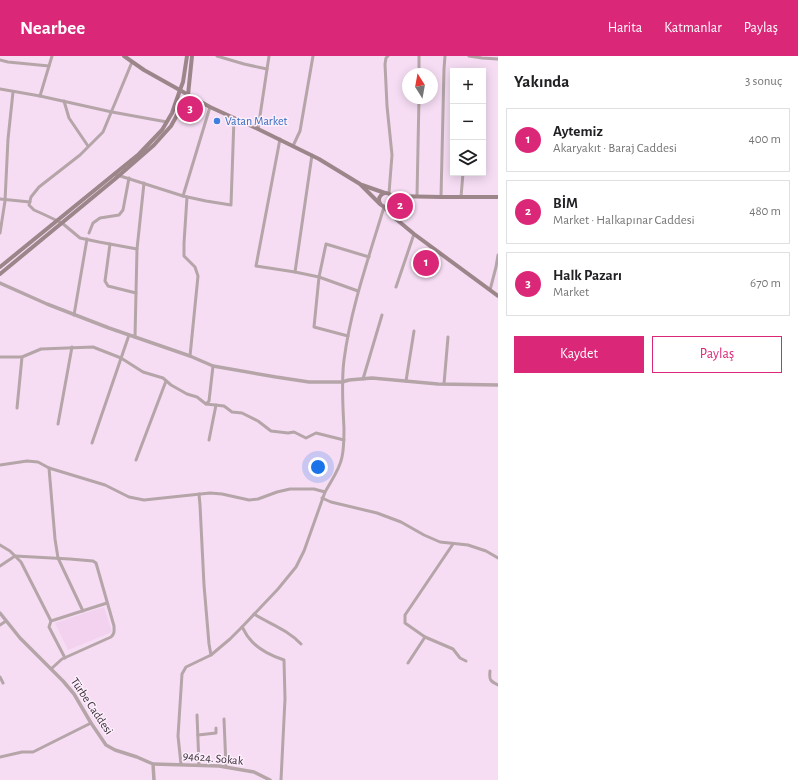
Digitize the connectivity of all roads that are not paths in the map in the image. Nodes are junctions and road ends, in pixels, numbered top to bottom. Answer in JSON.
{"nodes":[{"id":1,"x":52,"y":56,"type":"edge"},
{"id":2,"x":124,"y":56,"type":"edge"},
{"id":3,"x":187,"y":56,"type":"edge"},
{"id":4,"x":192,"y":56,"type":"edge"},
{"id":5,"x":217,"y":56,"type":"edge"},
{"id":6,"x":269,"y":56,"type":"edge"},
{"id":7,"x":313,"y":56,"type":"edge"},
{"id":8,"x":381,"y":56,"type":"edge"},
{"id":9,"x":419,"y":56,"type":"edge"},
{"id":10,"x":445,"y":56,"type":"edge"},
{"id":11,"x":469,"y":56,"type":"edge"},
{"id":12,"x":387,"y":57,"type":"edge"},
{"id":13,"x":498,"y":59,"type":"edge"},
{"id":14,"x":0,"y":60,"type":"edge"},
{"id":15,"x":132,"y":62,"type":"junction"},
{"id":16,"x":49,"y":66,"type":"junction"},
{"id":17,"x":419,"y":68,"type":"edge"},
{"id":18,"x":267,"y":69,"type":"junction"},
{"id":19,"x":0,"y":89,"type":"edge"},
{"id":20,"x":180,"y":90,"type":"junction"},
{"id":21,"x":13,"y":92,"type":"junction"},
{"id":22,"x":188,"y":95,"type":"junction"},
{"id":23,"x":40,"y":96,"type":"junction"},
{"id":24,"x":64,"y":101,"type":"junction"},
{"id":25,"x":418,"y":104,"type":"edge"},
{"id":26,"x":210,"y":107,"type":"junction"},
{"id":27,"x":112,"y":112,"type":"junction"},
{"id":28,"x":234,"y":118,"type":"junction"},
{"id":29,"x":167,"y":122,"type":"junction"},
{"id":30,"x":258,"y":129,"type":"junction"},
{"id":31,"x":280,"y":140,"type":"junction"},
{"id":32,"x":88,"y":146,"type":"junction"},
{"id":33,"x":293,"y":146,"type":"junction"},
{"id":34,"x":312,"y":155,"type":"junction"},
{"id":35,"x":114,"y":174,"type":"junction"},
{"id":36,"x":120,"y":175,"type":"junction"},
{"id":37,"x":463,"y":176,"type":"edge"},
{"id":38,"x":129,"y":178,"type":"junction"},
{"id":39,"x":144,"y":183,"type":"junction"},
{"id":40,"x":360,"y":184,"type":"junction"},
{"id":41,"x":389,"y":194,"type":"junction"},
{"id":42,"x":183,"y":196,"type":"junction"},
{"id":43,"x":417,"y":196,"type":"junction"},
{"id":44,"x":187,"y":197,"type":"junction"},
{"id":45,"x":441,"y":197,"type":"junction"},
{"id":46,"x":461,"y":197,"type":"junction"},
{"id":47,"x":498,"y":197,"type":"edge"},
{"id":48,"x":0,"y":199,"type":"edge"},
{"id":49,"x":5,"y":199,"type":"junction"},
{"id":50,"x":30,"y":202,"type":"junction"},
{"id":51,"x":382,"y":205,"type":"junction"},
{"id":52,"x":57,"y":220,"type":"junction"},
{"id":53,"x":62,"y":223,"type":"junction"},
{"id":54,"x":0,"y":233,"type":"edge"},
{"id":55,"x":89,"y":233,"type":"dead end"},
{"id":56,"x":414,"y":234,"type":"junction"},
{"id":57,"x":87,"y":239,"type":"junction"},
{"id":58,"x":110,"y":244,"type":"junction"},
{"id":59,"x":137,"y":249,"type":"junction"},
{"id":60,"x":498,"y":255,"type":"edge"},
{"id":61,"x":369,"y":257,"type":"junction"},
{"id":62,"x":0,"y":267,"type":"edge"},
{"id":63,"x":497,"y":267,"type":"edge"},
{"id":64,"x":295,"y":272,"type":"junction"},
{"id":65,"x":0,"y":274,"type":"edge"},
{"id":66,"x":319,"y":278,"type":"junction"},
{"id":67,"x":0,"y":282,"type":"edge"},
{"id":68,"x":396,"y":287,"type":"dead end"},
{"id":69,"x":490,"y":290,"type":"junction"},
{"id":70,"x":358,"y":291,"type":"junction"},
{"id":71,"x":136,"y":293,"type":"junction"},
{"id":72,"x":498,"y":296,"type":"edge"},
{"id":73,"x":74,"y":315,"type":"junction"},
{"id":74,"x":382,"y":315,"type":"dead end"},
{"id":75,"x":414,"y":331,"type":"dead end"},
{"id":76,"x":128,"y":335,"type":"junction"},
{"id":77,"x":348,"y":336,"type":"junction"},
{"id":78,"x":448,"y":336,"type":"dead end"},
{"id":79,"x":135,"y":337,"type":"junction"},
{"id":80,"x":72,"y":347,"type":"junction"},
{"id":81,"x":190,"y":356,"type":"junction"},
{"id":82,"x":0,"y":357,"type":"edge"},
{"id":83,"x":22,"y":357,"type":"junction"},
{"id":84,"x":121,"y":358,"type":"junction"},
{"id":85,"x":213,"y":366,"type":"junction"},
{"id":86,"x":364,"y":379,"type":"junction"},
{"id":87,"x":166,"y":381,"type":"junction"},
{"id":88,"x":406,"y":381,"type":"junction"},
{"id":89,"x":342,"y":382,"type":"junction"},
{"id":90,"x":444,"y":384,"type":"junction"},
{"id":91,"x":498,"y":386,"type":"edge"},
{"id":92,"x":206,"y":404,"type":"junction"},
{"id":93,"x":216,"y":405,"type":"junction"},
{"id":94,"x":17,"y":408,"type":"dead end"},
{"id":95,"x":58,"y":424,"type":"dead end"},
{"id":96,"x":208,"y":440,"type":"dead end"},
{"id":97,"x":344,"y":440,"type":"junction"},
{"id":98,"x":92,"y":443,"type":"dead end"},
{"id":99,"x":136,"y":460,"type":"dead end"},
{"id":100,"x":0,"y":465,"type":"edge"},
{"id":101,"x":49,"y":468,"type":"junction"},
{"id":102,"x":325,"y":492,"type":"junction"},
{"id":103,"x":199,"y":494,"type":"junction"},
{"id":104,"x":322,"y":498,"type":"junction"},
{"id":105,"x":453,"y":544,"type":"junction"},
{"id":106,"x":0,"y":545,"type":"edge"},
{"id":107,"x":15,"y":556,"type":"junction"},
{"id":108,"x":58,"y":558,"type":"junction"},
{"id":109,"x":498,"y":558,"type":"edge"},
{"id":110,"x":0,"y":566,"type":"edge"},
{"id":111,"x":107,"y":603,"type":"junction"},
{"id":112,"x":83,"y":611,"type":"junction"},
{"id":113,"x":0,"y":613,"type":"edge"},
{"id":114,"x":254,"y":614,"type":"junction"},
{"id":115,"x":6,"y":621,"type":"junction"},
{"id":116,"x":51,"y":621,"type":"junction"},
{"id":117,"x":0,"y":625,"type":"edge"},
{"id":118,"x":242,"y":627,"type":"junction"},
{"id":119,"x":425,"y":637,"type":"junction"},
{"id":120,"x":301,"y":644,"type":"dead end"},
{"id":121,"x":211,"y":655,"type":"junction"},
{"id":122,"x":65,"y":658,"type":"junction"},
{"id":123,"x":466,"y":661,"type":"dead end"},
{"id":124,"x":408,"y":663,"type":"dead end"},
{"id":125,"x":51,"y":669,"type":"junction"},
{"id":126,"x":490,"y":671,"type":"dead end"},
{"id":127,"x":0,"y":677,"type":"edge"},
{"id":128,"x":3,"y":683,"type":"dead end"},
{"id":129,"x":498,"y":685,"type":"edge"},
{"id":130,"x":197,"y":715,"type":"dead end"},
{"id":131,"x":224,"y":719,"type":"dead end"},
{"id":132,"x":91,"y":723,"type":"junction"},
{"id":133,"x":216,"y":728,"type":"dead end"},
{"id":134,"x":198,"y":735,"type":"junction"},
{"id":135,"x":0,"y":757,"type":"edge"},
{"id":136,"x":153,"y":764,"type":"junction"},
{"id":137,"x":181,"y":764,"type":"junction"},
{"id":138,"x":199,"y":765,"type":"junction"},
{"id":139,"x":226,"y":767,"type":"junction"},
{"id":140,"x":154,"y":780,"type":"edge"},
{"id":141,"x":270,"y":780,"type":"edge"},
{"id":142,"x":281,"y":780,"type":"edge"}],
"edges":[{"from":1,"to":16,"type":"street"},
{"from":2,"to":15,"type":"main road"},
{"from":3,"to":20,"type":"main road"},
{"from":4,"to":22,"type":"main road"},
{"from":5,"to":18,"type":"street"},
{"from":6,"to":18,"type":"street"},
{"from":7,"to":33,"type":"street"},
{"from":8,"to":12,"type":"street"},
{"from":9,"to":17,"type":"street"},
{"from":10,"to":45,"type":"street"},
{"from":11,"to":13,"type":"street"},
{"from":12,"to":41,"type":"street"},
{"from":14,"to":16,"type":"street"},
{"from":15,"to":20,"type":"main road"},
{"from":15,"to":27,"type":"street"},
{"from":16,"to":23,"type":"street"},
{"from":18,"to":30,"type":"street"},
{"from":19,"to":21,"type":"street"},
{"from":20,"to":22,"type":"main road"},
{"from":20,"to":29,"type":"main road"},
{"from":21,"to":23,"type":"street"},
{"from":21,"to":49,"type":"street"},
{"from":22,"to":26,"type":"main road"},
{"from":22,"to":36,"type":"main road"},
{"from":23,"to":24,"type":"street"},
{"from":24,"to":27,"type":"street"},
{"from":24,"to":32,"type":"street"},
{"from":25,"to":43,"type":"street"},
{"from":26,"to":28,"type":"main road"},
{"from":26,"to":42,"type":"street"},
{"from":27,"to":29,"type":"street"},
{"from":27,"to":32,"type":"street"},
{"from":28,"to":30,"type":"main road"},
{"from":28,"to":44,"type":"street"},
{"from":29,"to":35,"type":"main road"},
{"from":30,"to":31,"type":"main road"},
{"from":31,"to":33,"type":"main road"},
{"from":31,"to":64,"type":"street"},
{"from":32,"to":50,"type":"street"},
{"from":33,"to":34,"type":"main road"},
{"from":34,"to":40,"type":"main road"},
{"from":34,"to":64,"type":"street"},
{"from":35,"to":36,"type":"street"},
{"from":35,"to":52,"type":"main road"},
{"from":36,"to":38,"type":"street"},
{"from":36,"to":53,"type":"main road"},
{"from":37,"to":46,"type":"street"},
{"from":38,"to":39,"type":"street"},
{"from":38,"to":55,"type":"street"},
{"from":39,"to":42,"type":"street"},
{"from":39,"to":59,"type":"street"},
{"from":40,"to":41,"type":"main road"},
{"from":40,"to":51,"type":"main road"},
{"from":41,"to":43,"type":"main road"},
{"from":41,"to":51,"type":"main road"},
{"from":41,"to":51,"type":"main road"},
{"from":42,"to":44,"type":"street"},
{"from":43,"to":45,"type":"main road"},
{"from":44,"to":81,"type":"street"},
{"from":45,"to":46,"type":"main road"},
{"from":46,"to":47,"type":"main road"},
{"from":48,"to":49,"type":"street"},
{"from":49,"to":50,"type":"street"},
{"from":49,"to":54,"type":"street"},
{"from":50,"to":52,"type":"street"},
{"from":51,"to":56,"type":"main road"},
{"from":51,"to":61,"type":"street"},
{"from":52,"to":53,"type":"street"},
{"from":52,"to":62,"type":"main road"},
{"from":53,"to":57,"type":"street"},
{"from":53,"to":65,"type":"main road"},
{"from":56,"to":68,"type":"street"},
{"from":56,"to":69,"type":"main road"},
{"from":57,"to":58,"type":"street"},
{"from":57,"to":73,"type":"street"},
{"from":58,"to":59,"type":"street"},
{"from":58,"to":71,"type":"street"},
{"from":59,"to":71,"type":"street"},
{"from":60,"to":63,"type":"street"},
{"from":61,"to":66,"type":"street"},
{"from":61,"to":70,"type":"street"},
{"from":63,"to":69,"type":"street"},
{"from":64,"to":66,"type":"street"},
{"from":66,"to":70,"type":"street"},
{"from":66,"to":77,"type":"street"},
{"from":67,"to":73,"type":"street"},
{"from":69,"to":72,"type":"main road"},
{"from":70,"to":77,"type":"street"},
{"from":71,"to":79,"type":"street"},
{"from":73,"to":76,"type":"street"},
{"from":74,"to":86,"type":"street"},
{"from":75,"to":88,"type":"street"},
{"from":76,"to":79,"type":"street"},
{"from":76,"to":84,"type":"street"},
{"from":77,"to":89,"type":"street"},
{"from":78,"to":90,"type":"street"},
{"from":79,"to":81,"type":"street"},
{"from":80,"to":83,"type":"street"},
{"from":80,"to":84,"type":"street"},
{"from":80,"to":95,"type":"street"},
{"from":81,"to":85,"type":"street"},
{"from":82,"to":83,"type":"street"},
{"from":83,"to":94,"type":"street"},
{"from":84,"to":87,"type":"street"},
{"from":84,"to":98,"type":"street"},
{"from":85,"to":89,"type":"street"},
{"from":85,"to":92,"type":"street"},
{"from":86,"to":88,"type":"street"},
{"from":86,"to":89,"type":"street"},
{"from":87,"to":92,"type":"street"},
{"from":87,"to":99,"type":"street"},
{"from":88,"to":90,"type":"street"},
{"from":89,"to":97,"type":"street"},
{"from":90,"to":91,"type":"street"},
{"from":92,"to":93,"type":"street"},
{"from":93,"to":96,"type":"street"},
{"from":93,"to":97,"type":"street"},
{"from":97,"to":102,"type":"street"},
{"from":100,"to":101,"type":"street"},
{"from":101,"to":103,"type":"street"},
{"from":101,"to":108,"type":"street"},
{"from":102,"to":103,"type":"street"},
{"from":102,"to":104,"type":"street"},
{"from":103,"to":121,"type":"street"},
{"from":104,"to":105,"type":"street"},
{"from":104,"to":114,"type":"street"},
{"from":105,"to":109,"type":"street"},
{"from":105,"to":119,"type":"street"},
{"from":106,"to":107,"type":"street"},
{"from":107,"to":108,"type":"street"},
{"from":107,"to":110,"type":"street"},
{"from":107,"to":116,"type":"street"},
{"from":108,"to":111,"type":"street"},
{"from":108,"to":112,"type":"street"},
{"from":111,"to":112,"type":"street"},
{"from":111,"to":122,"type":"street"},
{"from":112,"to":116,"type":"street"},
{"from":113,"to":115,"type":"street","name":"Türbe Caddesi"},
{"from":114,"to":118,"type":"street"},
{"from":114,"to":120,"type":"street"},
{"from":115,"to":117,"type":"street"},
{"from":115,"to":125,"type":"street","name":"Türbe Caddesi"},
{"from":116,"to":122,"type":"street"},
{"from":118,"to":121,"type":"street"},
{"from":118,"to":142,"type":"street"},
{"from":119,"to":123,"type":"street"},
{"from":119,"to":124,"type":"street"},
{"from":121,"to":137,"type":"street"},
{"from":122,"to":125,"type":"street"},
{"from":125,"to":132,"type":"street","name":"Türbe Caddesi"},
{"from":126,"to":129,"type":"street"},
{"from":127,"to":128,"type":"street"},
{"from":130,"to":134,"type":"street"},
{"from":131,"to":139,"type":"street"},
{"from":132,"to":135,"type":"street"},
{"from":132,"to":136,"type":"street","name":"Türbe Caddesi"},
{"from":133,"to":134,"type":"street"},
{"from":134,"to":138,"type":"street"},
{"from":136,"to":137,"type":"street","name":"94624. Sokak"},
{"from":136,"to":140,"type":"street"},
{"from":137,"to":138,"type":"street","name":"94624. Sokak"},
{"from":138,"to":139,"type":"street","name":"94624. Sokak"},
{"from":139,"to":141,"type":"street","name":"94624. Sokak"}]}
